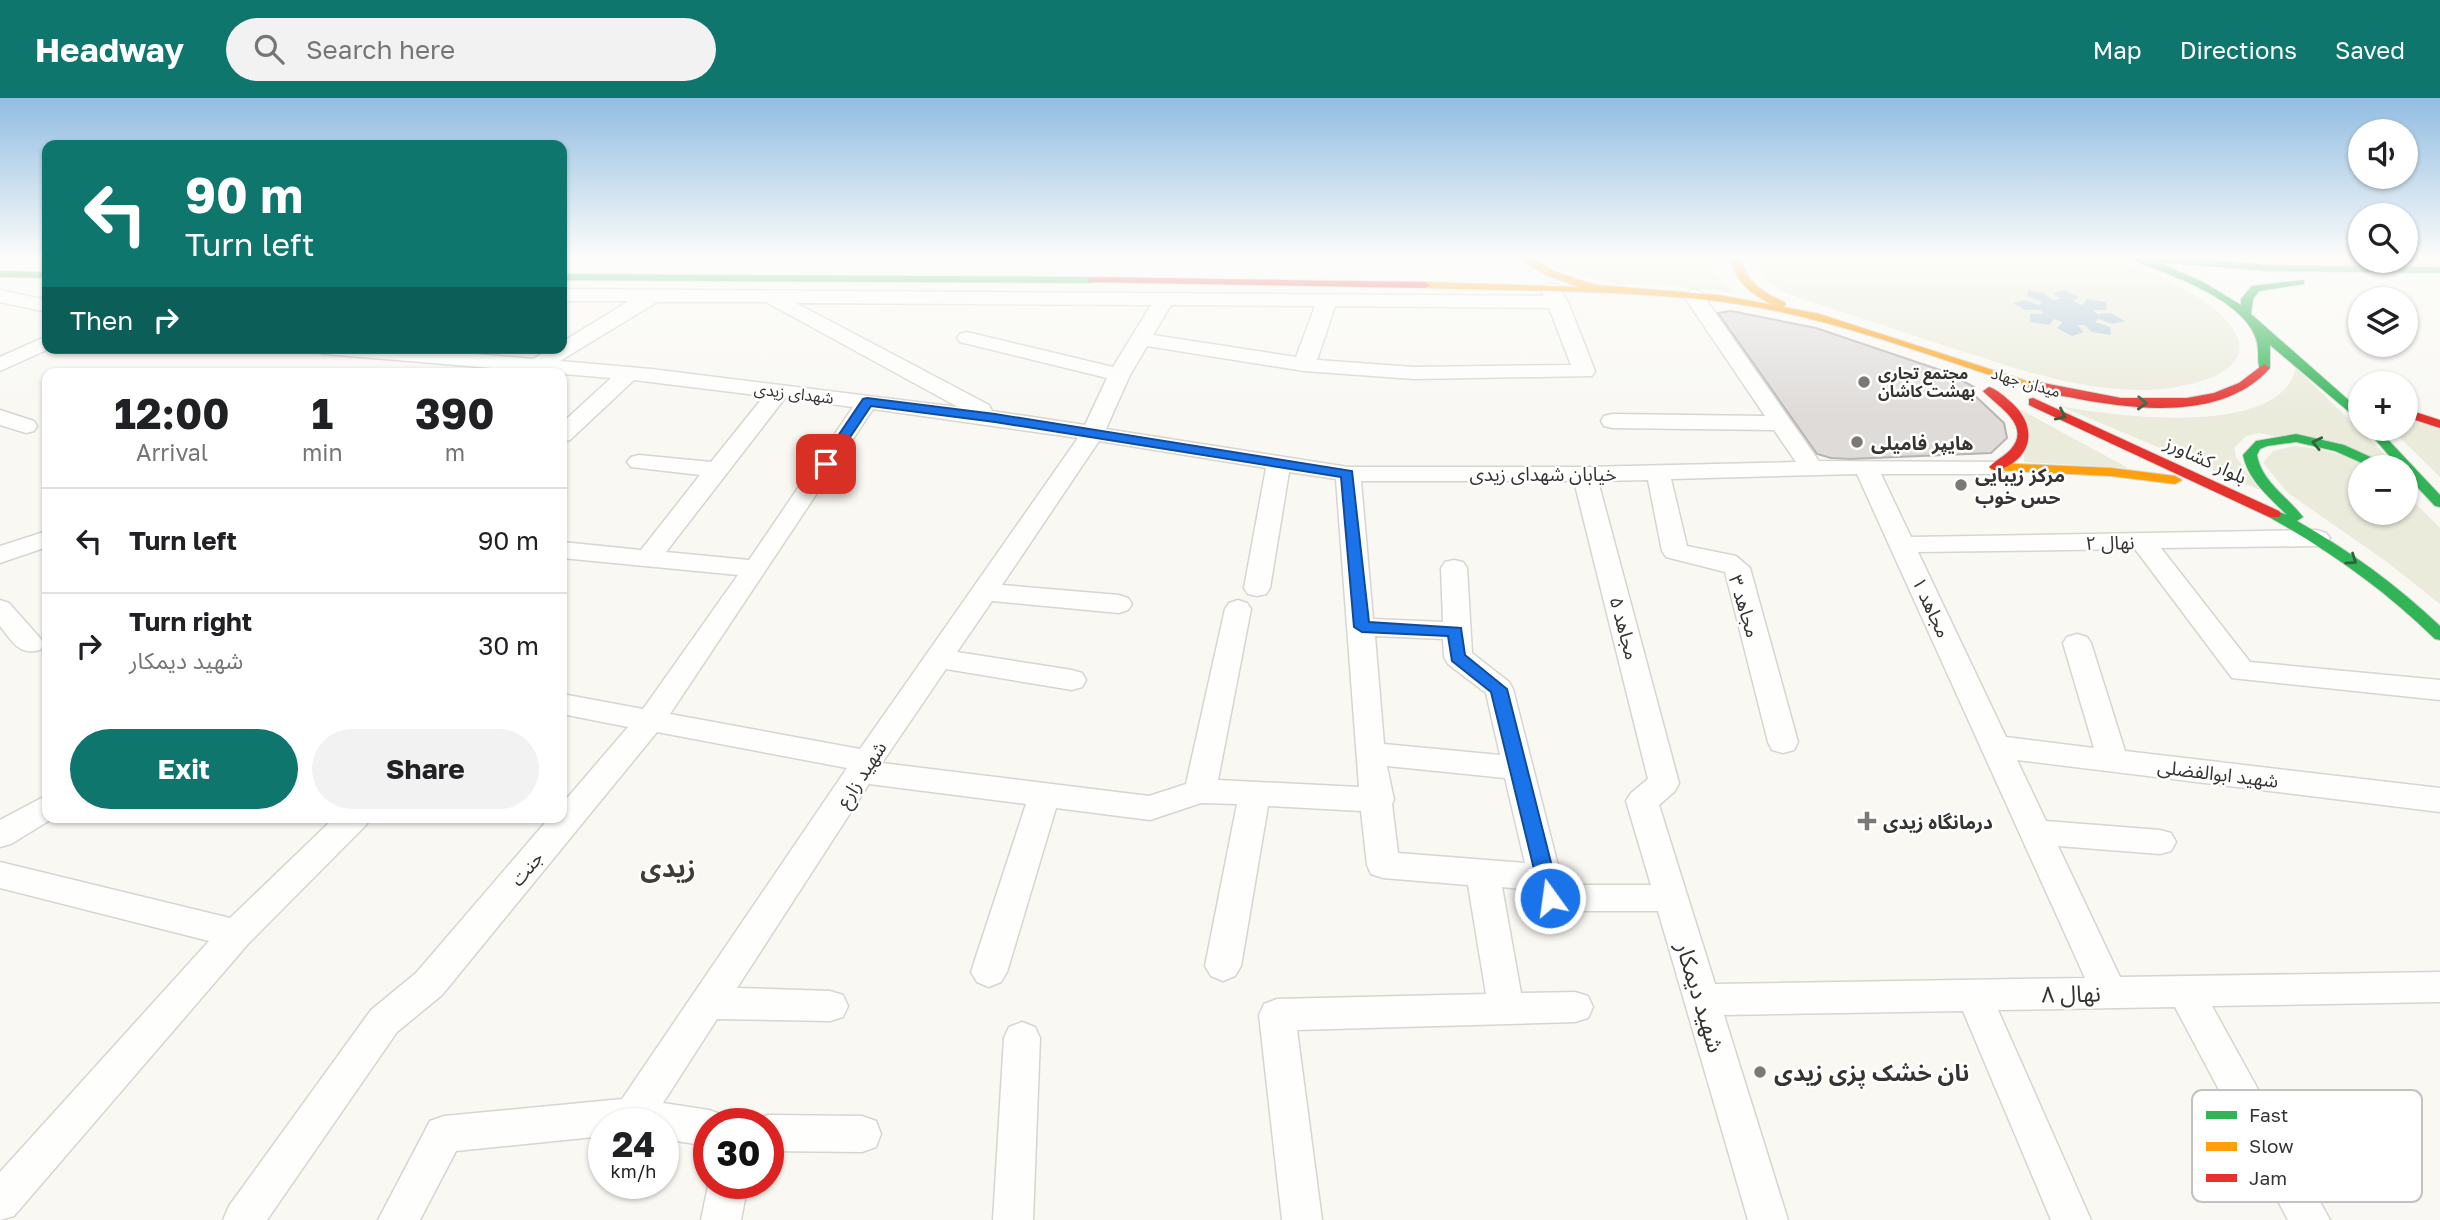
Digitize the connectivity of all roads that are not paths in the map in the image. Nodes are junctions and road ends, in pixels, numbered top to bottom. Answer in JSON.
{"nodes":[{"id":1,"x":629,"y":310,"type":"edge"},
{"id":2,"x":797,"y":310,"type":"edge"},
{"id":3,"x":1158,"y":310,"type":"edge"},
{"id":4,"x":1323,"y":310,"type":"edge"},
{"id":5,"x":1561,"y":310,"type":"edge"},
{"id":6,"x":1703,"y":310,"type":"edge"},
{"id":7,"x":1794,"y":310,"type":"edge"},
{"id":8,"x":1799,"y":310,"type":"edge"},
{"id":9,"x":2238,"y":310,"type":"edge"},
{"id":10,"x":2249,"y":310,"type":"edge"},
{"id":11,"x":1810,"y":314,"type":"junction"},
{"id":12,"x":2251,"y":320,"type":"junction"},
{"id":13,"x":967,"y":338,"type":"dead end"},
{"id":14,"x":1142,"y":338,"type":"junction"},
{"id":15,"x":42,"y":344,"type":"edge"},
{"id":16,"x":567,"y":348,"type":"edge"},
{"id":17,"x":392,"y":354,"type":"joint"},
{"id":18,"x":557,"y":354,"type":"edge"},
{"id":19,"x":1933,"y":354,"type":"junction"},
{"id":20,"x":0,"y":365,"type":"edge"},
{"id":21,"x":1304,"y":365,"type":"junction"},
{"id":22,"x":2302,"y":366,"type":"junction"},
{"id":23,"x":375,"y":368,"type":"edge"},
{"id":24,"x":524,"y":368,"type":"edge"},
{"id":25,"x":535,"y":368,"type":"edge"},
{"id":26,"x":567,"y":370,"type":"edge"},
{"id":27,"x":629,"y":373,"type":"junction"},
{"id":28,"x":1119,"y":375,"type":"junction"},
{"id":29,"x":2348,"y":389,"type":"edge"},
{"id":30,"x":779,"y":391,"type":"junction"},
{"id":31,"x":867,"y":402,"type":"junction"},
{"id":32,"x":2348,"y":407,"type":"edge"},
{"id":33,"x":0,"y":417,"type":"edge"},
{"id":34,"x":2418,"y":417,"type":"edge"},
{"id":35,"x":995,"y":418,"type":"junction"},
{"id":36,"x":1612,"y":421,"type":"dead end"},
{"id":37,"x":1780,"y":423,"type":"junction"},
{"id":38,"x":2440,"y":424,"type":"edge"},
{"id":39,"x":26,"y":426,"type":"dead end"},
{"id":40,"x":567,"y":430,"type":"edge"},
{"id":41,"x":1092,"y":435,"type":"junction"},
{"id":42,"x":2382,"y":441,"type":"edge"},
{"id":43,"x":2355,"y":455,"type":"edge"},
{"id":44,"x":639,"y":462,"type":"dead end"},
{"id":45,"x":1279,"y":464,"type":"junction"},
{"id":46,"x":1866,"y":467,"type":"junction"},
{"id":47,"x":1996,"y":467,"type":"junction"},
{"id":48,"x":1812,"y":468,"type":"junction"},
{"id":49,"x":717,"y":470,"type":"junction"},
{"id":50,"x":1658,"y":472,"type":"junction"},
{"id":51,"x":1348,"y":474,"type":"junction"},
{"id":52,"x":1584,"y":474,"type":"junction"},
{"id":53,"x":2220,"y":488,"type":"junction"},
{"id":54,"x":2418,"y":495,"type":"edge"},
{"id":55,"x":2440,"y":503,"type":"edge"},
{"id":56,"x":2440,"y":513,"type":"edge"},
{"id":57,"x":2317,"y":538,"type":"junction"},
{"id":58,"x":42,"y":541,"type":"edge"},
{"id":59,"x":2142,"y":541,"type":"junction"},
{"id":60,"x":1903,"y":545,"type":"junction"},
{"id":61,"x":567,"y":550,"type":"edge"},
{"id":62,"x":0,"y":555,"type":"edge"},
{"id":63,"x":648,"y":558,"type":"junction"},
{"id":64,"x":1454,"y":568,"type":"dead end"},
{"id":65,"x":756,"y":569,"type":"junction"},
{"id":66,"x":985,"y":592,"type":"junction"},
{"id":67,"x":1119,"y":604,"type":"dead end"},
{"id":68,"x":0,"y":609,"type":"edge"},
{"id":69,"x":1362,"y":627,"type":"junction"},
{"id":70,"x":1455,"y":631,"type":"junction"},
{"id":71,"x":2440,"y":635,"type":"edge"},
{"id":72,"x":30,"y":643,"type":"dead end"},
{"id":73,"x":2077,"y":643,"type":"dead end"},
{"id":74,"x":939,"y":659,"type":"junction"},
{"id":75,"x":1072,"y":680,"type":"dead end"},
{"id":76,"x":2440,"y":690,"type":"edge"},
{"id":77,"x":567,"y":705,"type":"edge"},
{"id":78,"x":651,"y":719,"type":"junction"},
{"id":79,"x":1783,"y":742,"type":"dead end"},
{"id":80,"x":1997,"y":747,"type":"junction"},
{"id":81,"x":1370,"y":754,"type":"junction"},
{"id":82,"x":2113,"y":761,"type":"junction"},
{"id":83,"x":865,"y":766,"type":"junction"},
{"id":84,"x":1518,"y":768,"type":"junction"},
{"id":85,"x":1664,"y":783,"type":"joint"},
{"id":86,"x":1200,"y":791,"type":"junction"},
{"id":87,"x":1255,"y":794,"type":"junction"},
{"id":88,"x":1044,"y":795,"type":"junction"},
{"id":89,"x":1378,"y":800,"type":"junction"},
{"id":90,"x":2440,"y":800,"type":"edge"},
{"id":91,"x":42,"y":810,"type":"edge"},
{"id":92,"x":567,"y":819,"type":"edge"},
{"id":93,"x":349,"y":823,"type":"edge"},
{"id":94,"x":564,"y":823,"type":"edge"},
{"id":95,"x":2036,"y":832,"type":"junction"},
{"id":96,"x":0,"y":835,"type":"edge"},
{"id":97,"x":2160,"y":842,"type":"dead end"},
{"id":98,"x":1483,"y":874,"type":"junction"},
{"id":99,"x":0,"y":875,"type":"edge"},
{"id":100,"x":1545,"y":878,"type":"junction"},
{"id":101,"x":1671,"y":898,"type":"junction"},
{"id":102,"x":236,"y":934,"type":"junction"},
{"id":103,"x":1223,"y":966,"type":"dead end"},
{"id":104,"x":989,"y":972,"type":"dead end"},
{"id":105,"x":2440,"y":987,"type":"edge"},
{"id":106,"x":2185,"y":991,"type":"junction"},
{"id":107,"x":2110,"y":993,"type":"junction"},
{"id":108,"x":1974,"y":995,"type":"junction"},
{"id":109,"x":1702,"y":1000,"type":"junction"},
{"id":110,"x":708,"y":1003,"type":"junction"},
{"id":111,"x":830,"y":1006,"type":"dead end"},
{"id":112,"x":1575,"y":1007,"type":"dead end"},
{"id":113,"x":1506,"y":1008,"type":"junction"},
{"id":114,"x":1022,"y":1038,"type":"dead end"},
{"id":115,"x":2239,"y":1090,"type":"edge"},
{"id":116,"x":638,"y":1108,"type":"edge"},
{"id":117,"x":588,"y":1120,"type":"edge"},
{"id":118,"x":784,"y":1133,"type":"edge"},
{"id":119,"x":862,"y":1134,"type":"dead end"},
{"id":120,"x":725,"y":1199,"type":"edge"},
{"id":121,"x":0,"y":1202,"type":"edge"},
{"id":122,"x":2300,"y":1202,"type":"edge"},
{"id":123,"x":243,"y":1220,"type":"edge"},
{"id":124,"x":398,"y":1220,"type":"edge"},
{"id":125,"x":721,"y":1220,"type":"edge"},
{"id":126,"x":1013,"y":1220,"type":"edge"},
{"id":127,"x":1302,"y":1220,"type":"edge"},
{"id":128,"x":1768,"y":1220,"type":"edge"},
{"id":129,"x":2071,"y":1220,"type":"edge"},
{"id":130,"x":2310,"y":1220,"type":"edge"}],
"edges":[{"from":1,"to":16,"type":"street"},
{"from":2,"to":35,"type":"street"},
{"from":3,"to":14,"type":"street","name":"شهید زارع"},
{"from":4,"to":21,"type":"street"},
{"from":5,"to":21,"type":"street"},
{"from":6,"to":37,"type":"street"},
{"from":7,"to":11,"type":"main road","name":"میدان جهاد"},
{"from":8,"to":11,"type":"main road"},
{"from":9,"to":12,"type":"main road"},
{"from":10,"to":12,"type":"main road"},
{"from":11,"to":19,"type":"main road","name":"میدان جهاد"},
{"from":19,"to":12,"type":"main road","name":"میدان جهاد","one_way":true},
{"from":12,"to":22,"type":"main road"},
{"from":13,"to":28,"type":"street"},
{"from":14,"to":21,"type":"street"},
{"from":14,"to":28,"type":"street","name":"شهید زارع"},
{"from":15,"to":20,"type":"street"},
{"from":17,"to":23,"type":"street"},
{"from":17,"to":24,"type":"street","name":"شهدای زیدی"},
{"from":18,"to":25,"type":"street"},
{"from":19,"to":47,"type":"main road"},
{"from":19,"to":53,"type":"main road","name":"بلوار کشاورز","one_way":true},
{"from":22,"to":29,"type":"main road"},
{"from":22,"to":32,"type":"main road"},
{"from":26,"to":27,"type":"street","name":"شهدای زیدی"},
{"from":27,"to":30,"type":"street","name":"شهدای زیدی"},
{"from":27,"to":40,"type":"street"},
{"from":28,"to":41,"type":"street","name":"شهید زارع"},
{"from":30,"to":31,"type":"street","name":"شهدای زیدی"},
{"from":30,"to":49,"type":"street"},
{"from":31,"to":35,"type":"street","name":"شهدای زیدی"},
{"from":31,"to":65,"type":"street","name":"جنت"},
{"from":33,"to":39,"type":"street"},
{"from":34,"to":38,"type":"main road"},
{"from":35,"to":41,"type":"street","name":"شهدای زیدی"},
{"from":36,"to":37,"type":"street"},
{"from":37,"to":48,"type":"street"},
{"from":41,"to":45,"type":"street","name":"خیابان شهدای زیدی"},
{"from":41,"to":66,"type":"street","name":"شهید زارع"},
{"from":42,"to":55,"type":"main road"},
{"from":43,"to":57,"type":"main road","one_way":true},
{"from":44,"to":49,"type":"street"},
{"from":45,"to":51,"type":"street","name":"خیابان شهدای زیدی"},
{"from":45,"to":86,"type":"street"},
{"from":46,"to":47,"type":"street","name":"خیابان شهدای زیدی"},
{"from":46,"to":48,"type":"street","name":"خیابان شهدای زیدی"},
{"from":46,"to":60,"type":"street","name":"مجاهد ۱"},
{"from":47,"to":53,"type":"main road"},
{"from":48,"to":50,"type":"street","name":"خیابان شهدای زیدی"},
{"from":49,"to":63,"type":"street"},
{"from":50,"to":52,"type":"street","name":"خیابان شهدای زیدی"},
{"from":50,"to":79,"type":"street","name":"مجاهد ۳"},
{"from":51,"to":52,"type":"street","name":"خیابان شهدای زیدی"},
{"from":51,"to":69,"type":"street"},
{"from":52,"to":85,"type":"street","name":"مجاهد ۵"},
{"from":53,"to":57,"type":"main road","name":"بلوار کشاورز"},
{"from":54,"to":56,"type":"main road"},
{"from":57,"to":59,"type":"street","name":"نهال ۲"},
{"from":57,"to":71,"type":"main road","name":"بلوار کشاورز","one_way":true},
{"from":58,"to":62,"type":"street"},
{"from":59,"to":60,"type":"street","name":"نهال ۲"},
{"from":59,"to":76,"type":"street"},
{"from":60,"to":80,"type":"street","name":"مجاهد ۱"},
{"from":61,"to":63,"type":"street"},
{"from":63,"to":65,"type":"street"},
{"from":64,"to":70,"type":"street"},
{"from":65,"to":78,"type":"street","name":"جنت"},
{"from":66,"to":67,"type":"street"},
{"from":66,"to":74,"type":"street","name":"شهید زارع"},
{"from":68,"to":72,"type":"street"},
{"from":69,"to":70,"type":"street"},
{"from":69,"to":81,"type":"street"},
{"from":70,"to":84,"type":"street"},
{"from":73,"to":82,"type":"street"},
{"from":74,"to":75,"type":"street"},
{"from":74,"to":83,"type":"street","name":"شهید زارع"},
{"from":77,"to":78,"type":"street"},
{"from":78,"to":83,"type":"street"},
{"from":78,"to":92,"type":"street","name":"جنت"},
{"from":80,"to":82,"type":"street","name":"شهید ابوالفضلی"},
{"from":80,"to":95,"type":"street","name":"مجاهد ۱"},
{"from":81,"to":84,"type":"street"},
{"from":81,"to":89,"type":"street"},
{"from":82,"to":90,"type":"street","name":"شهید ابوالفضلی"},
{"from":83,"to":88,"type":"street"},
{"from":83,"to":110,"type":"street","name":"شهید زارع"},
{"from":84,"to":100,"type":"street"},
{"from":85,"to":101,"type":"street","name":"شهید دیمکار"},
{"from":86,"to":87,"type":"street"},
{"from":86,"to":88,"type":"street"},
{"from":87,"to":89,"type":"street"},
{"from":87,"to":103,"type":"street"},
{"from":88,"to":104,"type":"street"},
{"from":89,"to":98,"type":"street"},
{"from":91,"to":96,"type":"street"},
{"from":93,"to":102,"type":"street"},
{"from":94,"to":123,"type":"street","name":"جنت"},
{"from":95,"to":97,"type":"street"},
{"from":95,"to":107,"type":"street","name":"مجاهد ۱"},
{"from":98,"to":100,"type":"street"},
{"from":98,"to":113,"type":"street"},
{"from":99,"to":102,"type":"street"},
{"from":100,"to":101,"type":"street"},
{"from":101,"to":109,"type":"street","name":"شهید دیمکار"},
{"from":102,"to":121,"type":"street"},
{"from":105,"to":106,"type":"street","name":"نهال ۸"},
{"from":106,"to":107,"type":"street","name":"نهال ۸"},
{"from":106,"to":115,"type":"street"},
{"from":107,"to":108,"type":"street","name":"نهال ۸"},
{"from":108,"to":109,"type":"street","name":"نهال ۸"},
{"from":108,"to":129,"type":"street"},
{"from":109,"to":128,"type":"street","name":"شهید دیمکار"},
{"from":110,"to":111,"type":"street"},
{"from":110,"to":116,"type":"street","name":"شهید زارع"},
{"from":112,"to":113,"type":"street"},
{"from":113,"to":127,"type":"street"},
{"from":114,"to":126,"type":"street"},
{"from":117,"to":124,"type":"street"},
{"from":118,"to":119,"type":"street"},
{"from":120,"to":125,"type":"street"},
{"from":122,"to":130,"type":"street"}]}
